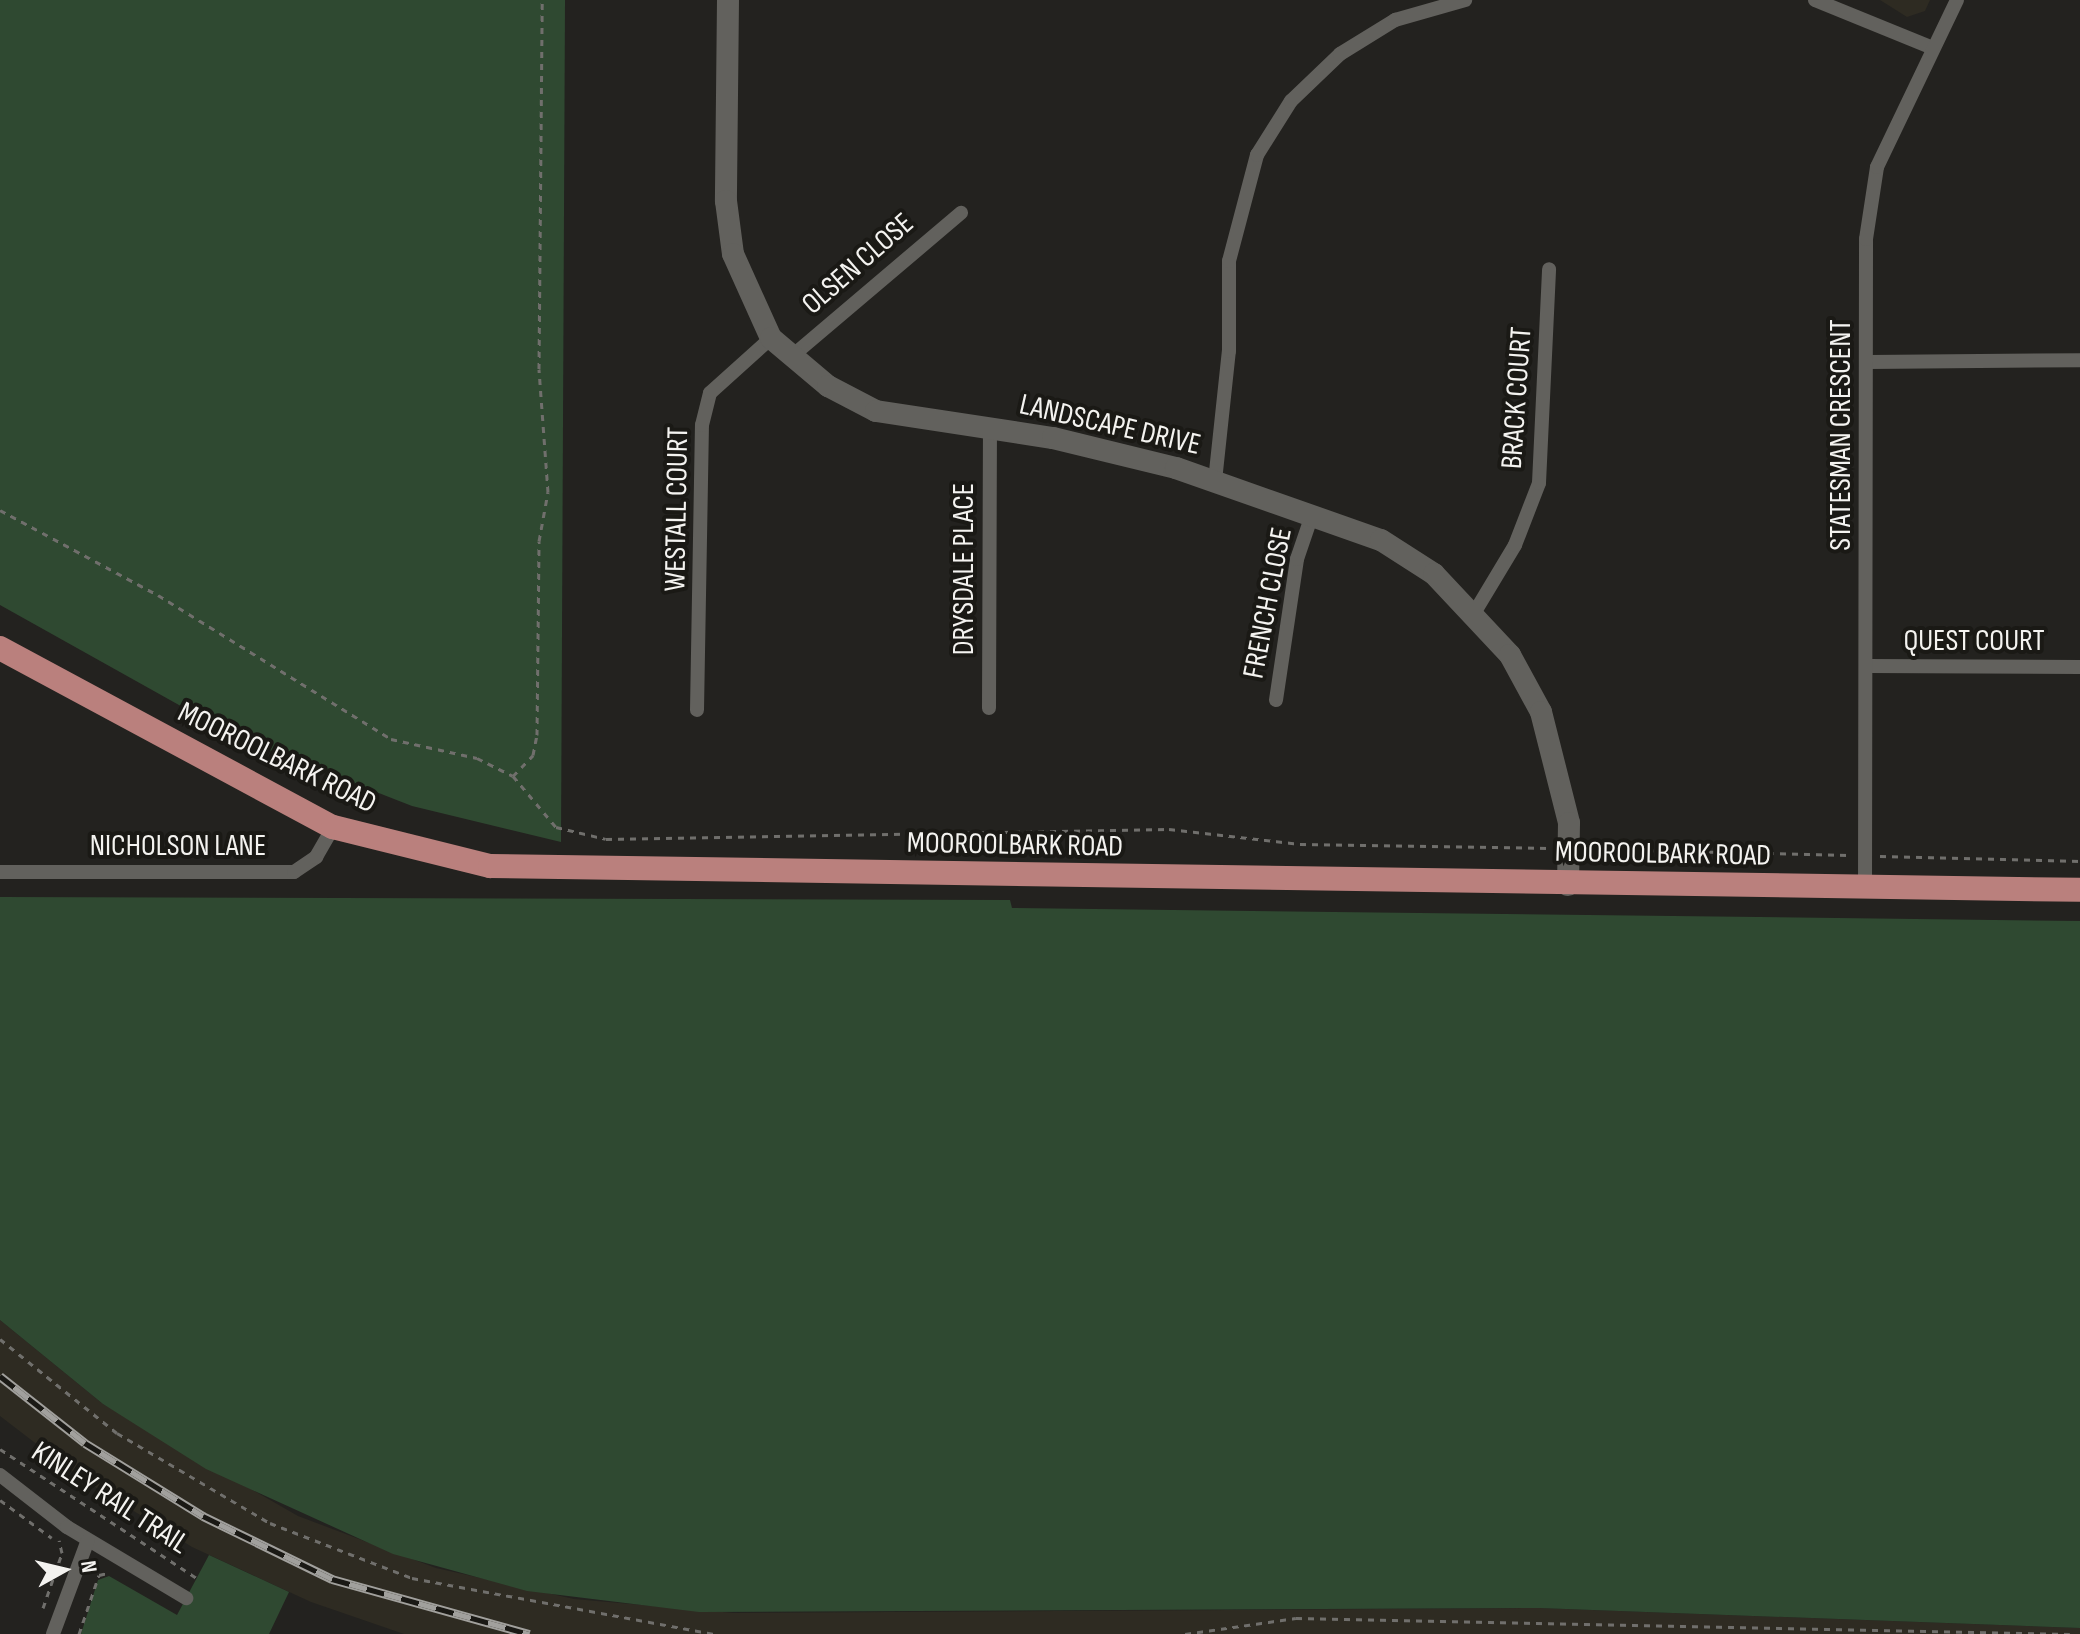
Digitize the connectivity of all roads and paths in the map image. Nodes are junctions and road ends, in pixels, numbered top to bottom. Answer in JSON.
{"nodes":[{"id":1,"x":542,"y":0,"type":"edge"},
{"id":2,"x":728,"y":0,"type":"edge"},
{"id":3,"x":1465,"y":0,"type":"edge"},
{"id":4,"x":1815,"y":0,"type":"edge"},
{"id":5,"x":1957,"y":0,"type":"edge"},
{"id":6,"x":1930,"y":47,"type":"junction"},
{"id":7,"x":961,"y":213,"type":"dead end"},
{"id":8,"x":1549,"y":269,"type":"dead end"},
{"id":9,"x":771,"y":338,"type":"junction"},
{"id":10,"x":791,"y":357,"type":"junction"},
{"id":11,"x":2080,"y":360,"type":"edge"},
{"id":12,"x":1869,"y":362,"type":"junction"},
{"id":13,"x":990,"y":429,"type":"junction"},
{"id":14,"x":1215,"y":481,"type":"junction"},
{"id":15,"x":0,"y":510,"type":"edge"},
{"id":16,"x":1312,"y":515,"type":"junction"},
{"id":17,"x":1476,"y":610,"type":"junction"},
{"id":18,"x":0,"y":648,"type":"edge"},
{"id":19,"x":1867,"y":666,"type":"junction"},
{"id":20,"x":2080,"y":667,"type":"edge"},
{"id":21,"x":1276,"y":700,"type":"dead end"},
{"id":22,"x":989,"y":708,"type":"dead end"},
{"id":23,"x":697,"y":710,"type":"dead end"},
{"id":24,"x":513,"y":776,"type":"junction"},
{"id":25,"x":333,"y":827,"type":"junction"},
{"id":26,"x":1570,"y":849,"type":"junction"},
{"id":27,"x":1865,"y":856,"type":"junction"},
{"id":28,"x":2080,"y":861,"type":"edge"},
{"id":29,"x":0,"y":872,"type":"edge"},
{"id":30,"x":1568,"y":885,"type":"junction"},
{"id":31,"x":1865,"y":889,"type":"junction"},
{"id":32,"x":2080,"y":890,"type":"edge"},
{"id":33,"x":0,"y":1339,"type":"edge"},
{"id":34,"x":0,"y":1449,"type":"edge"},
{"id":35,"x":0,"y":1475,"type":"edge"},
{"id":36,"x":88,"y":1540,"type":"junction"},
{"id":37,"x":58,"y":1542,"type":"dead end"},
{"id":38,"x":109,"y":1572,"type":"dead end"},
{"id":39,"x":198,"y":1579,"type":"dead end"},
{"id":40,"x":186,"y":1598,"type":"dead end"},
{"id":41,"x":39,"y":1621,"type":"dead end"},
{"id":42,"x":53,"y":1634,"type":"edge"},
{"id":43,"x":79,"y":1634,"type":"edge"},
{"id":44,"x":714,"y":1634,"type":"edge"},
{"id":45,"x":1185,"y":1634,"type":"edge"},
{"id":46,"x":2070,"y":1634,"type":"edge"}],
"edges":[{"from":1,"to":24,"type":"path"},
{"from":2,"to":9,"type":"street","name":"LANDSCAPE DRIVE"},
{"from":3,"to":14,"type":"street"},
{"from":4,"to":6,"type":"street"},
{"from":5,"to":6,"type":"street","name":"STATESMAN CRESCENT"},
{"from":6,"to":12,"type":"street","name":"STATESMAN CRESCENT"},
{"from":7,"to":10,"type":"street","name":"OLSEN CLOSE"},
{"from":8,"to":17,"type":"street","name":"BRACK COURT"},
{"from":9,"to":10,"type":"street","name":"LANDSCAPE DRIVE"},
{"from":9,"to":23,"type":"street","name":"WESTALL COURT"},
{"from":10,"to":13,"type":"street","name":"LANDSCAPE DRIVE"},
{"from":11,"to":12,"type":"street"},
{"from":12,"to":19,"type":"street","name":"STATESMAN CRESCENT"},
{"from":13,"to":14,"type":"street","name":"LANDSCAPE DRIVE"},
{"from":13,"to":22,"type":"street","name":"DRYSDALE PLACE"},
{"from":14,"to":16,"type":"street","name":"LANDSCAPE DRIVE"},
{"from":15,"to":24,"type":"path"},
{"from":16,"to":17,"type":"street","name":"LANDSCAPE DRIVE"},
{"from":16,"to":21,"type":"street","name":"FRENCH CLOSE"},
{"from":17,"to":26,"type":"street","name":"LANDSCAPE DRIVE"},
{"from":18,"to":25,"type":"main road","name":"MOOROOLBARK ROAD"},
{"from":19,"to":20,"type":"street","name":"QUEST COURT"},
{"from":19,"to":27,"type":"street","name":"STATESMAN CRESCENT"},
{"from":24,"to":26,"type":"path"},
{"from":25,"to":29,"type":"street","name":"NICHOLSON LANE"},
{"from":25,"to":30,"type":"main road","name":"MOOROOLBARK ROAD"},
{"from":26,"to":27,"type":"path"},
{"from":26,"to":30,"type":"street","name":"LANDSCAPE DRIVE"},
{"from":27,"to":28,"type":"path"},
{"from":27,"to":31,"type":"street","name":"STATESMAN CRESCENT"},
{"from":30,"to":31,"type":"main road","name":"MOOROOLBARK ROAD"},
{"from":31,"to":32,"type":"main road","name":"MOOROOLBARK ROAD"},
{"from":33,"to":44,"type":"path"},
{"from":34,"to":39,"type":"path","name":"KINLEY RAIL TRAIL"},
{"from":35,"to":36,"type":"street"},
{"from":36,"to":40,"type":"street"},
{"from":36,"to":42,"type":"street"},
{"from":37,"to":41,"type":"path"},
{"from":38,"to":43,"type":"path"},
{"from":45,"to":46,"type":"path"}]}
